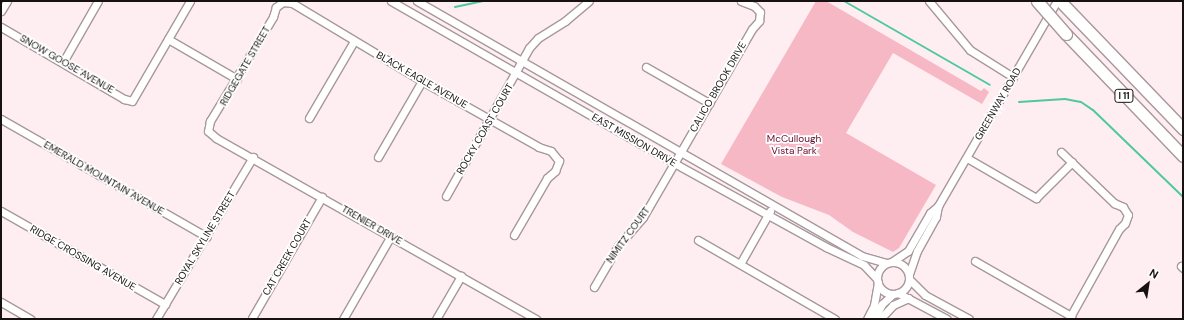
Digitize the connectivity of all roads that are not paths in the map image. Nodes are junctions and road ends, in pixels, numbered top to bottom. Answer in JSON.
{"nodes":[{"id":1,"x":7,"y":1,"type":"edge"},
{"id":2,"x":98,"y":1,"type":"edge"},
{"id":3,"x":190,"y":1,"type":"edge"},
{"id":4,"x":391,"y":1,"type":"edge"},
{"id":5,"x":417,"y":1,"type":"edge"},
{"id":6,"x":589,"y":1,"type":"edge"},
{"id":7,"x":741,"y":1,"type":"edge"},
{"id":8,"x":929,"y":1,"type":"edge"},
{"id":9,"x":1037,"y":1,"type":"edge"},
{"id":10,"x":1058,"y":1,"type":"edge"},
{"id":11,"x":283,"y":2,"type":"edge"},
{"id":12,"x":1,"y":11,"type":"edge"},
{"id":13,"x":1,"y":27,"type":"edge"},
{"id":14,"x":168,"y":39,"type":"junction"},
{"id":15,"x":354,"y":42,"type":"junction"},
{"id":16,"x":522,"y":60,"type":"junction"},
{"id":17,"x":63,"y":62,"type":"junction"},
{"id":18,"x":646,"y":67,"type":"dead end"},
{"id":19,"x":517,"y":73,"type":"junction"},
{"id":20,"x":1013,"y":78,"type":"junction"},
{"id":21,"x":237,"y":79,"type":"junction"},
{"id":22,"x":422,"y":81,"type":"junction"},
{"id":23,"x":709,"y":103,"type":"junction"},
{"id":24,"x":309,"y":118,"type":"dead end"},
{"id":25,"x":1,"y":119,"type":"edge"},
{"id":26,"x":491,"y":119,"type":"junction"},
{"id":27,"x":1183,"y":129,"type":"edge"},
{"id":28,"x":208,"y":131,"type":"joint"},
{"id":29,"x":681,"y":152,"type":"junction"},
{"id":30,"x":1061,"y":152,"type":"dead end"},
{"id":31,"x":1183,"y":156,"type":"edge"},
{"id":32,"x":253,"y":157,"type":"junction"},
{"id":33,"x":378,"y":157,"type":"dead end"},
{"id":34,"x":966,"y":158,"type":"junction"},
{"id":35,"x":1072,"y":162,"type":"junction"},
{"id":36,"x":674,"y":163,"type":"junction"},
{"id":37,"x":446,"y":196,"type":"dead end"},
{"id":38,"x":322,"y":197,"type":"junction"},
{"id":39,"x":773,"y":206,"type":"junction"},
{"id":40,"x":938,"y":206,"type":"junction"},
{"id":41,"x":1,"y":211,"type":"edge"},
{"id":42,"x":769,"y":214,"type":"junction"},
{"id":43,"x":514,"y":235,"type":"dead end"},
{"id":44,"x":391,"y":236,"type":"junction"},
{"id":45,"x":207,"y":237,"type":"junction"},
{"id":46,"x":698,"y":240,"type":"dead end"},
{"id":47,"x":975,"y":261,"type":"dead end"},
{"id":48,"x":890,"y":262,"type":"junction"},
{"id":49,"x":740,"y":264,"type":"junction"},
{"id":50,"x":461,"y":276,"type":"junction"},
{"id":51,"x":909,"y":277,"type":"junction"},
{"id":52,"x":877,"y":281,"type":"junction"},
{"id":53,"x":594,"y":287,"type":"dead end"},
{"id":54,"x":896,"y":294,"type":"junction"},
{"id":55,"x":909,"y":298,"type":"junction"},
{"id":56,"x":1,"y":302,"type":"edge"},
{"id":57,"x":165,"y":304,"type":"junction"},
{"id":58,"x":1070,"y":317,"type":"edge"},
{"id":59,"x":252,"y":318,"type":"edge"},
{"id":60,"x":532,"y":318,"type":"edge"},
{"id":61,"x":31,"y":319,"type":"edge"},
{"id":62,"x":156,"y":319,"type":"edge"},
{"id":63,"x":343,"y":319,"type":"edge"},
{"id":64,"x":436,"y":319,"type":"edge"},
{"id":65,"x":835,"y":319,"type":"edge"},
{"id":66,"x":867,"y":319,"type":"edge"},
{"id":67,"x":874,"y":319,"type":"edge"},
{"id":68,"x":880,"y":319,"type":"edge"},
{"id":69,"x":947,"y":319,"type":"edge"},
{"id":70,"x":969,"y":319,"type":"edge"}],
"edges":[{"from":1,"to":12,"type":"street"},
{"from":2,"to":17,"type":"street"},
{"from":3,"to":14,"type":"street"},
{"from":4,"to":19,"type":"street","name":"EAST MISSION DRIVE"},
{"from":5,"to":16,"type":"street","name":"EAST MISSION DRIVE"},
{"from":6,"to":16,"type":"street","name":"ROCKY COAST COURT"},
{"from":7,"to":23,"type":"street","name":"CALICO BROOK DRIVE"},
{"from":8,"to":20,"type":"street"},
{"from":9,"to":31,"type":"highway","number":"I 11","bridge":true},
{"from":10,"to":20,"type":"street","name":"GREENWAY ROAD"},
{"from":10,"to":27,"type":"highway","number":"I 11"},
{"from":11,"to":15,"type":"street","name":"BLACK EAGLE AVENUE"},
{"from":11,"to":21,"type":"street","name":"RIDGEGATE STREET"},
{"from":13,"to":17,"type":"street","name":"SNOW GOOSE AVENUE"},
{"from":14,"to":17,"type":"street","name":"SNOW GOOSE AVENUE"},
{"from":14,"to":21,"type":"street"},
{"from":15,"to":22,"type":"street","name":"BLACK EAGLE AVENUE"},
{"from":15,"to":24,"type":"street"},
{"from":16,"to":19,"type":"street","name":"ROCKY COAST COURT"},
{"from":16,"to":29,"type":"street","name":"EAST MISSION DRIVE"},
{"from":18,"to":23,"type":"street"},
{"from":19,"to":26,"type":"street","name":"ROCKY COAST COURT"},
{"from":19,"to":36,"type":"street","name":"EAST MISSION DRIVE"},
{"from":20,"to":34,"type":"street","name":"GREENWAY ROAD"},
{"from":21,"to":28,"type":"street","name":"RIDGEGATE STREET"},
{"from":22,"to":26,"type":"street","name":"BLACK EAGLE AVENUE"},
{"from":22,"to":33,"type":"street"},
{"from":23,"to":29,"type":"street","name":"CALICO BROOK DRIVE"},
{"from":25,"to":45,"type":"street","name":"EMERALD MOUNTAIN AVENUE"},
{"from":26,"to":37,"type":"street","name":"ROCKY COAST COURT"},
{"from":26,"to":43,"type":"street","name":"BLACK EAGLE AVENUE"},
{"from":28,"to":32,"type":"street","name":"TRENIER DRIVE"},
{"from":29,"to":36,"type":"street","name":"CALICO BROOK DRIVE"},
{"from":29,"to":39,"type":"street","name":"EAST MISSION DRIVE"},
{"from":30,"to":35,"type":"street"},
{"from":32,"to":38,"type":"street","name":"TRENIER DRIVE"},
{"from":32,"to":45,"type":"street","name":"ROYAL SKYLINE STREET"},
{"from":34,"to":35,"type":"street"},
{"from":34,"to":40,"type":"street","name":"GREENWAY ROAD"},
{"from":35,"to":58,"type":"street"},
{"from":36,"to":42,"type":"street","name":"EAST MISSION DRIVE"},
{"from":36,"to":53,"type":"street","name":"NIMITZ COURT"},
{"from":38,"to":44,"type":"street","name":"TRENIER DRIVE"},
{"from":38,"to":59,"type":"street","name":"CAT CREEK COURT"},
{"from":39,"to":42,"type":"street"},
{"from":39,"to":48,"type":"street","name":"EAST MISSION DRIVE"},
{"from":40,"to":48,"type":"street","name":"GREENWAY ROAD"},
{"from":40,"to":51,"type":"street","name":"GREENWAY ROAD"},
{"from":41,"to":57,"type":"street","name":"RIDGE CROSSING AVENUE"},
{"from":42,"to":49,"type":"street"},
{"from":42,"to":52,"type":"street","name":"EAST MISSION DRIVE"},
{"from":44,"to":50,"type":"street","name":"TRENIER DRIVE"},
{"from":44,"to":63,"type":"street"},
{"from":45,"to":57,"type":"street","name":"ROYAL SKYLINE STREET"},
{"from":46,"to":49,"type":"street"},
{"from":47,"to":58,"type":"street"},
{"from":48,"to":51,"type":"street"},
{"from":48,"to":52,"type":"street"},
{"from":49,"to":65,"type":"street"},
{"from":50,"to":60,"type":"street","name":"TRENIER DRIVE"},
{"from":50,"to":64,"type":"street"},
{"from":51,"to":54,"type":"street"},
{"from":51,"to":70,"type":"street"},
{"from":52,"to":54,"type":"street"},
{"from":52,"to":66,"type":"street"},
{"from":54,"to":55,"type":"street"},
{"from":54,"to":67,"type":"street"},
{"from":55,"to":68,"type":"street"},
{"from":55,"to":69,"type":"street"},
{"from":56,"to":61,"type":"street"},
{"from":57,"to":62,"type":"street","name":"ROYAL SKYLINE STREET"}]}
